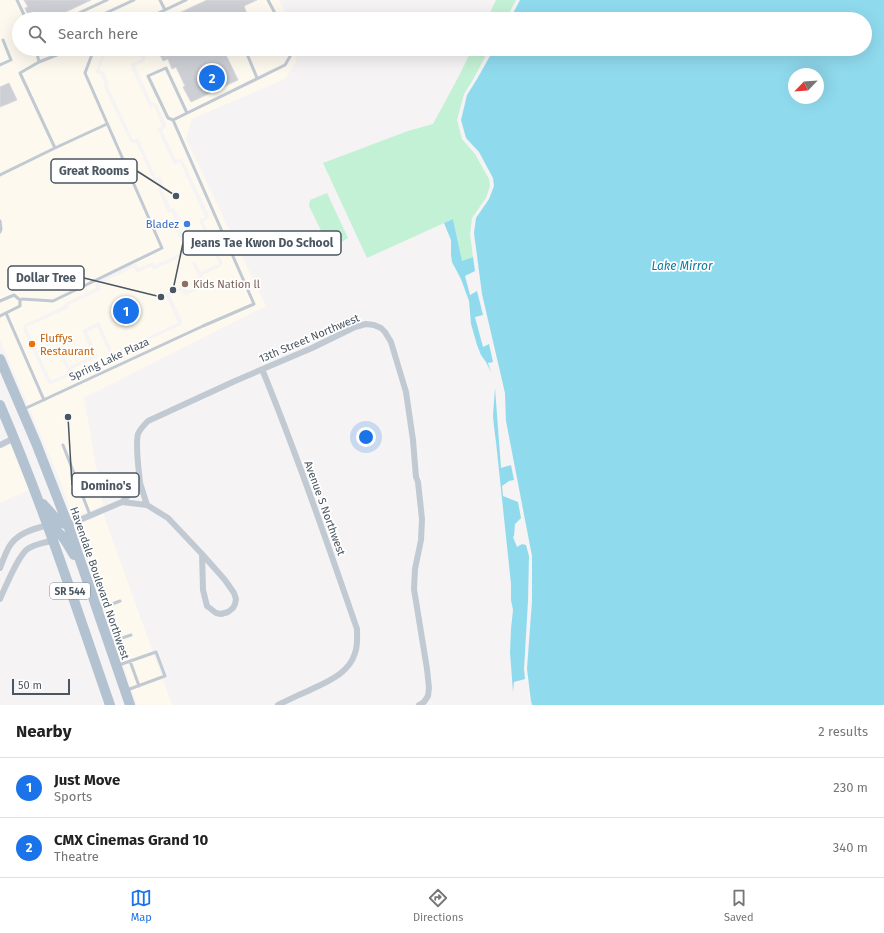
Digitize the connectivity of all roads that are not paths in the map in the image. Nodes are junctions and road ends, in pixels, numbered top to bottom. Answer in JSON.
{"nodes":[{"id":1,"x":17,"y":0,"type":"edge"},
{"id":2,"x":106,"y":0,"type":"edge"},
{"id":3,"x":134,"y":0,"type":"edge"},
{"id":4,"x":160,"y":0,"type":"edge"},
{"id":5,"x":186,"y":0,"type":"edge"},
{"id":6,"x":268,"y":0,"type":"edge"},
{"id":7,"x":164,"y":10,"type":"junction"},
{"id":8,"x":23,"y":12,"type":"edge"},
{"id":9,"x":81,"y":12,"type":"edge"},
{"id":10,"x":108,"y":12,"type":"edge"},
{"id":11,"x":160,"y":12,"type":"edge"},
{"id":12,"x":274,"y":12,"type":"edge"},
{"id":13,"x":3,"y":40,"type":"dead end"},
{"id":14,"x":38,"y":56,"type":"edge"},
{"id":15,"x":54,"y":56,"type":"edge"},
{"id":16,"x":91,"y":56,"type":"edge"},
{"id":17,"x":248,"y":56,"type":"edge"},
{"id":18,"x":290,"y":56,"type":"edge"},
{"id":19,"x":39,"y":62,"type":"junction"},
{"id":20,"x":0,"y":65,"type":"edge"},
{"id":21,"x":257,"y":78,"type":"junction"},
{"id":22,"x":187,"y":113,"type":"junction"},
{"id":23,"x":173,"y":120,"type":"junction"},
{"id":24,"x":108,"y":124,"type":"junction"},
{"id":25,"x":55,"y":148,"type":"junction"},
{"id":26,"x":0,"y":175,"type":"edge"},
{"id":27,"x":0,"y":221,"type":"edge"},
{"id":28,"x":0,"y":232,"type":"edge"},
{"id":29,"x":20,"y":300,"type":"junction"},
{"id":30,"x":0,"y":301,"type":"edge"},
{"id":31,"x":6,"y":313,"type":"junction"},
{"id":32,"x":0,"y":316,"type":"edge"},
{"id":33,"x":0,"y":359,"type":"edge"},
{"id":34,"x":262,"y":369,"type":"junction"},
{"id":35,"x":44,"y":400,"type":"junction"},
{"id":36,"x":0,"y":405,"type":"edge"},
{"id":37,"x":22,"y":410,"type":"junction"},
{"id":38,"x":14,"y":438,"type":"junction"},
{"id":39,"x":0,"y":445,"type":"edge"},
{"id":40,"x":63,"y":445,"type":"dead end"},
{"id":41,"x":140,"y":483,"type":"junction"},
{"id":42,"x":37,"y":498,"type":"junction"},
{"id":43,"x":122,"y":502,"type":"junction"},
{"id":44,"x":147,"y":505,"type":"junction"},
{"id":45,"x":90,"y":515,"type":"junction"},
{"id":46,"x":48,"y":525,"type":"junction"},
{"id":47,"x":68,"y":525,"type":"junction"},
{"id":48,"x":53,"y":541,"type":"junction"},
{"id":49,"x":202,"y":554,"type":"junction"},
{"id":50,"x":0,"y":568,"type":"edge"},
{"id":51,"x":86,"y":576,"type":"junction"},
{"id":52,"x":0,"y":599,"type":"edge"},
{"id":53,"x":120,"y":600,"type":"dead end"},
{"id":54,"x":97,"y":610,"type":"junction"},
{"id":55,"x":132,"y":634,"type":"dead end"},
{"id":56,"x":108,"y":643,"type":"junction"},
{"id":57,"x":130,"y":661,"type":"junction"},
{"id":58,"x":116,"y":666,"type":"junction"},
{"id":59,"x":139,"y":686,"type":"junction"},
{"id":60,"x":125,"y":691,"type":"junction"},
{"id":61,"x":110,"y":705,"type":"edge"},
{"id":62,"x":130,"y":705,"type":"edge"},
{"id":63,"x":278,"y":705,"type":"edge"},
{"id":64,"x":419,"y":705,"type":"edge"}],
"edges":[{"from":1,"to":8,"type":"lane"},
{"from":2,"to":9,"type":"lane"},
{"from":3,"to":10,"type":"lane"},
{"from":4,"to":7,"type":"lane"},
{"from":5,"to":7,"type":"lane"},
{"from":6,"to":12,"type":"lane"},
{"from":7,"to":11,"type":"lane"},
{"from":13,"to":20,"type":"lane"},
{"from":14,"to":19,"type":"lane"},
{"from":15,"to":19,"type":"lane"},
{"from":16,"to":24,"type":"lane"},
{"from":17,"to":21,"type":"lane"},
{"from":18,"to":21,"type":"lane"},
{"from":19,"to":25,"type":"lane"},
{"from":21,"to":22,"type":"lane"},
{"from":22,"to":23,"type":"lane"},
{"from":22,"to":23,"type":"lane"},
{"from":23,"to":35,"type":"lane","name":"Spring Lake Plaza"},
{"from":24,"to":25,"type":"lane"},
{"from":24,"to":29,"type":"lane"},
{"from":25,"to":26,"type":"lane"},
{"from":27,"to":28,"type":"lane"},
{"from":29,"to":30,"type":"lane"},
{"from":29,"to":31,"type":"lane"},
{"from":31,"to":32,"type":"lane"},
{"from":31,"to":35,"type":"lane"},
{"from":33,"to":37,"type":"main road","name":"Havendale Boulevard Northwest","number":"SR 544"},
{"from":34,"to":41,"type":"street","name":"13th Street Northwest"},
{"from":34,"to":63,"type":"street","name":"Avenue S Northwest"},
{"from":34,"to":64,"type":"street","name":"13th Street Northwest"},
{"from":35,"to":37,"type":"lane","name":"Spring Lake Plaza"},
{"from":36,"to":38,"type":"main road","number":"SR 544"},
{"from":37,"to":47,"type":"main road","name":"Havendale Boulevard Northwest","number":"SR 544"},
{"from":38,"to":39,"type":"street"},
{"from":38,"to":42,"type":"main road","number":"SR 544"},
{"from":40,"to":45,"type":"lane"},
{"from":41,"to":43,"type":"street"},
{"from":41,"to":44,"type":"street","name":"13th Street Northwest"},
{"from":42,"to":46,"type":"main road","number":"SR 544"},
{"from":42,"to":47,"type":"main road"},
{"from":43,"to":44,"type":"street"},
{"from":43,"to":45,"type":"street"},
{"from":44,"to":49,"type":"street"},
{"from":45,"to":47,"type":"street"},
{"from":46,"to":48,"type":"main road","number":"SR 544"},
{"from":46,"to":50,"type":"street"},
{"from":46,"to":51,"type":"main road"},
{"from":47,"to":51,"type":"main road","name":"Havendale Boulevard Northwest","number":"SR 544"},
{"from":48,"to":52,"type":"street"},
{"from":48,"to":61,"type":"main road","number":"SR 544"},
{"from":49,"to":49,"type":"street"},
{"from":51,"to":54,"type":"main road","name":"Havendale Boulevard Northwest","number":"SR 544"},
{"from":53,"to":54,"type":"lane"},
{"from":54,"to":56,"type":"main road","name":"Havendale Boulevard Northwest","number":"SR 544"},
{"from":55,"to":56,"type":"lane"},
{"from":56,"to":58,"type":"main road","name":"Havendale Boulevard Northwest","number":"SR 544"},
{"from":57,"to":58,"type":"lane"},
{"from":57,"to":59,"type":"lane"},
{"from":57,"to":59,"type":"lane"},
{"from":58,"to":60,"type":"main road","name":"Havendale Boulevard Northwest","number":"SR 544"},
{"from":59,"to":60,"type":"lane"},
{"from":60,"to":62,"type":"main road","name":"Havendale Boulevard Northwest","number":"SR 544"}]}
